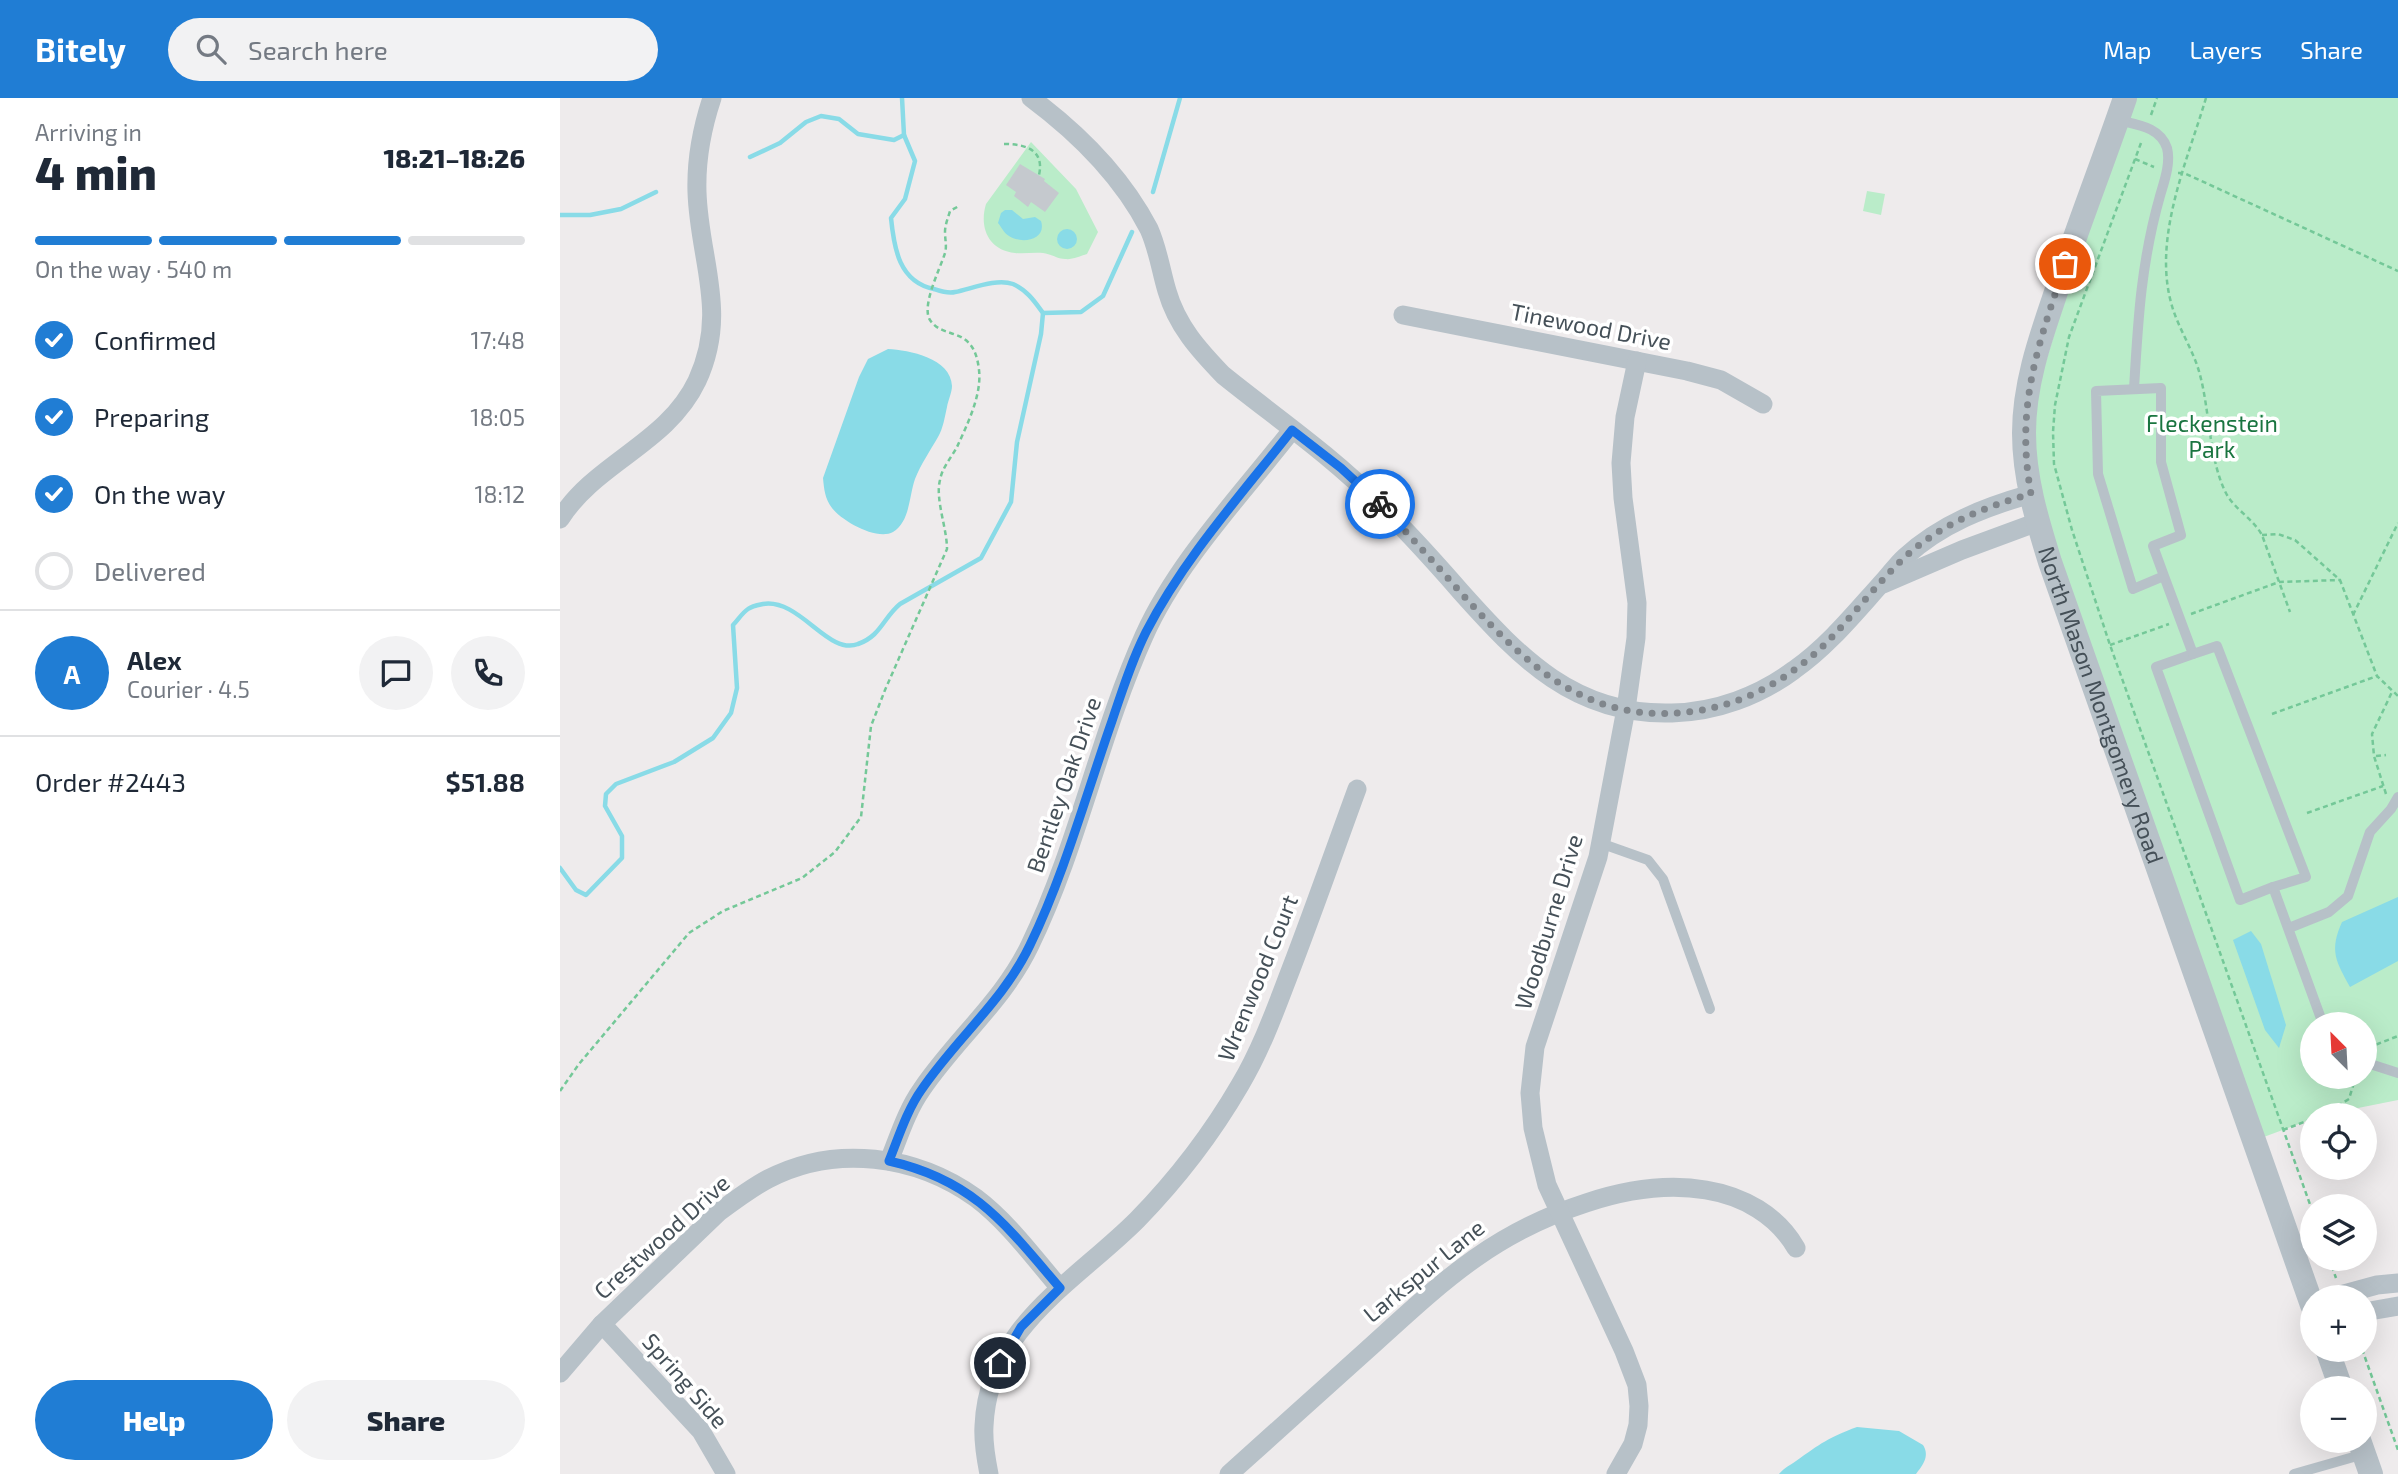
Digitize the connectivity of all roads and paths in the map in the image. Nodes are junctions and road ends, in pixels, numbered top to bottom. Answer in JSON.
{"nodes":[{"id":1,"x":712,"y":98,"type":"edge"},
{"id":2,"x":1031,"y":98,"type":"edge"},
{"id":3,"x":2157,"y":98,"type":"edge"},
{"id":4,"x":2206,"y":98,"type":"edge"},
{"id":5,"x":2122,"y":109,"type":"edge"},
{"id":6,"x":2150,"y":117,"type":"dead end"},
{"id":7,"x":1004,"y":145,"type":"dead end"},
{"id":8,"x":2135,"y":159,"type":"dead end"},
{"id":9,"x":2166,"y":172,"type":"junction"},
{"id":10,"x":2183,"y":173,"type":"junction"},
{"id":11,"x":1039,"y":175,"type":"dead end"},
{"id":12,"x":959,"y":205,"type":"dead end"},
{"id":13,"x":2398,"y":271,"type":"edge"},
{"id":14,"x":1403,"y":315,"type":"dead end"},
{"id":15,"x":1637,"y":361,"type":"junction"},
{"id":16,"x":2134,"y":389,"type":"junction"},
{"id":17,"x":1763,"y":404,"type":"dead end"},
{"id":18,"x":1292,"y":430,"type":"junction"},
{"id":19,"x":2214,"y":452,"type":"junction"},
{"id":20,"x":2191,"y":456,"type":"dead end"},
{"id":21,"x":2031,"y":494,"type":"junction"},
{"id":22,"x":563,"y":507,"type":"edge"},
{"id":23,"x":2038,"y":522,"type":"junction"},
{"id":24,"x":2398,"y":523,"type":"edge"},
{"id":25,"x":2262,"y":535,"type":"junction"},
{"id":26,"x":2165,"y":576,"type":"junction"},
{"id":27,"x":2340,"y":580,"type":"junction"},
{"id":28,"x":2279,"y":582,"type":"junction"},
{"id":29,"x":1879,"y":586,"type":"junction"},
{"id":30,"x":2290,"y":612,"type":"dead end"},
{"id":31,"x":2353,"y":615,"type":"junction"},
{"id":32,"x":2180,"y":619,"type":"junction"},
{"id":33,"x":2110,"y":645,"type":"dead end"},
{"id":34,"x":2193,"y":654,"type":"junction"},
{"id":35,"x":2376,"y":676,"type":"junction"},
{"id":36,"x":2320,"y":690,"type":"dead end"},
{"id":37,"x":2392,"y":692,"type":"junction"},
{"id":38,"x":2322,"y":696,"type":"junction"},
{"id":39,"x":2398,"y":696,"type":"edge"},
{"id":40,"x":1626,"y":709,"type":"junction"},
{"id":41,"x":2273,"y":714,"type":"dead end"},
{"id":42,"x":2386,"y":755,"type":"dead end"},
{"id":43,"x":2374,"y":756,"type":"junction"},
{"id":44,"x":2383,"y":786,"type":"junction"},
{"id":45,"x":1357,"y":789,"type":"dead end"},
{"id":46,"x":2386,"y":794,"type":"dead end"},
{"id":47,"x":2398,"y":797,"type":"edge"},
{"id":48,"x":2307,"y":813,"type":"dead end"},
{"id":49,"x":1600,"y":843,"type":"junction"},
{"id":50,"x":2273,"y":887,"type":"junction"},
{"id":51,"x":2289,"y":928,"type":"junction"},
{"id":52,"x":1710,"y":1010,"type":"dead end"},
{"id":53,"x":2319,"y":1012,"type":"edge"},
{"id":54,"x":2398,"y":1036,"type":"edge"},
{"id":55,"x":2377,"y":1044,"type":"edge"},
{"id":56,"x":2377,"y":1066,"type":"edge"},
{"id":57,"x":2398,"y":1073,"type":"edge"},
{"id":58,"x":2352,"y":1089,"type":"edge"},
{"id":59,"x":560,"y":1091,"type":"edge"},
{"id":60,"x":2342,"y":1103,"type":"edge"},
{"id":61,"x":2300,"y":1124,"type":"edge"},
{"id":62,"x":2283,"y":1130,"type":"dead end"},
{"id":63,"x":889,"y":1161,"type":"junction"},
{"id":64,"x":1559,"y":1212,"type":"junction"},
{"id":65,"x":1796,"y":1248,"type":"dead end"},
{"id":66,"x":2398,"y":1283,"type":"edge"},
{"id":67,"x":2305,"y":1285,"type":"edge"},
{"id":68,"x":2377,"y":1285,"type":"edge"},
{"id":69,"x":1060,"y":1288,"type":"junction"},
{"id":70,"x":2398,"y":1306,"type":"edge"},
{"id":71,"x":2377,"y":1310,"type":"edge"},
{"id":72,"x":602,"y":1324,"type":"junction"},
{"id":73,"x":2367,"y":1362,"type":"edge"},
{"id":74,"x":560,"y":1373,"type":"edge"},
{"id":75,"x":2398,"y":1450,"type":"edge"},
{"id":76,"x":2365,"y":1456,"type":"edge"},
{"id":77,"x":726,"y":1474,"type":"edge"},
{"id":78,"x":989,"y":1474,"type":"edge"},
{"id":79,"x":1229,"y":1474,"type":"edge"},
{"id":80,"x":1616,"y":1474,"type":"edge"},
{"id":81,"x":2294,"y":1474,"type":"edge"}],
"edges":[{"from":1,"to":22,"type":"street"},
{"from":2,"to":18,"type":"street"},
{"from":3,"to":6,"type":"path"},
{"from":4,"to":10,"type":"path"},
{"from":5,"to":9,"type":"lane"},
{"from":5,"to":21,"type":"street","name":"North Mason Montgomery Road"},
{"from":7,"to":11,"type":"path"},
{"from":8,"to":9,"type":"path"},
{"from":9,"to":10,"type":"path"},
{"from":9,"to":16,"type":"lane"},
{"from":10,"to":13,"type":"path"},
{"from":10,"to":19,"type":"path"},
{"from":12,"to":59,"type":"path"},
{"from":14,"to":15,"type":"street","name":"Tinewood Drive"},
{"from":15,"to":17,"type":"street","name":"Tinewood Drive"},
{"from":15,"to":40,"type":"street","name":"Woodburne Drive"},
{"from":16,"to":26,"type":"lane"},
{"from":16,"to":26,"type":"lane"},
{"from":18,"to":40,"type":"street"},
{"from":18,"to":63,"type":"street","name":"Bentley Oak Drive"},
{"from":19,"to":20,"type":"path"},
{"from":19,"to":25,"type":"path"},
{"from":21,"to":23,"type":"street","name":"North Mason Montgomery Road"},
{"from":21,"to":29,"type":"street"},
{"from":23,"to":29,"type":"street"},
{"from":23,"to":67,"type":"street","name":"North Mason Montgomery Road"},
{"from":24,"to":31,"type":"path"},
{"from":25,"to":27,"type":"path"},
{"from":25,"to":28,"type":"path"},
{"from":26,"to":32,"type":"lane"},
{"from":27,"to":28,"type":"path"},
{"from":27,"to":31,"type":"path"},
{"from":28,"to":30,"type":"path"},
{"from":28,"to":32,"type":"path"},
{"from":29,"to":40,"type":"street"},
{"from":31,"to":35,"type":"path"},
{"from":32,"to":33,"type":"path"},
{"from":32,"to":34,"type":"lane"},
{"from":34,"to":50,"type":"lane"},
{"from":34,"to":50,"type":"lane"},
{"from":35,"to":37,"type":"path"},
{"from":35,"to":38,"type":"path"},
{"from":36,"to":38,"type":"path"},
{"from":37,"to":39,"type":"path"},
{"from":37,"to":43,"type":"path"},
{"from":38,"to":41,"type":"path"},
{"from":40,"to":49,"type":"street","name":"Woodburne Drive"},
{"from":42,"to":43,"type":"path"},
{"from":43,"to":44,"type":"path"},
{"from":44,"to":46,"type":"path"},
{"from":44,"to":48,"type":"path"},
{"from":45,"to":69,"type":"street","name":"Wrenwood Court"},
{"from":47,"to":51,"type":"lane"},
{"from":49,"to":52,"type":"lane"},
{"from":49,"to":64,"type":"street","name":"Woodburne Drive"},
{"from":50,"to":51,"type":"lane"},
{"from":51,"to":53,"type":"lane"},
{"from":54,"to":55,"type":"path"},
{"from":56,"to":57,"type":"lane"},
{"from":58,"to":60,"type":"path"},
{"from":61,"to":62,"type":"path"},
{"from":63,"to":69,"type":"street","name":"Crestwood Drive"},
{"from":63,"to":72,"type":"street","name":"Crestwood Drive"},
{"from":64,"to":65,"type":"street","name":"Larkspur Lane"},
{"from":64,"to":79,"type":"street","name":"Larkspur Lane"},
{"from":64,"to":80,"type":"street","name":"Woodburne Drive"},
{"from":66,"to":68,"type":"street"},
{"from":69,"to":78,"type":"street","name":"Wrenwood Court"},
{"from":70,"to":71,"type":"street"},
{"from":72,"to":74,"type":"street","name":"Crestwood Drive"},
{"from":72,"to":77,"type":"street","name":"Spring Side"},
{"from":73,"to":75,"type":"path"},
{"from":76,"to":81,"type":"lane"}]}
